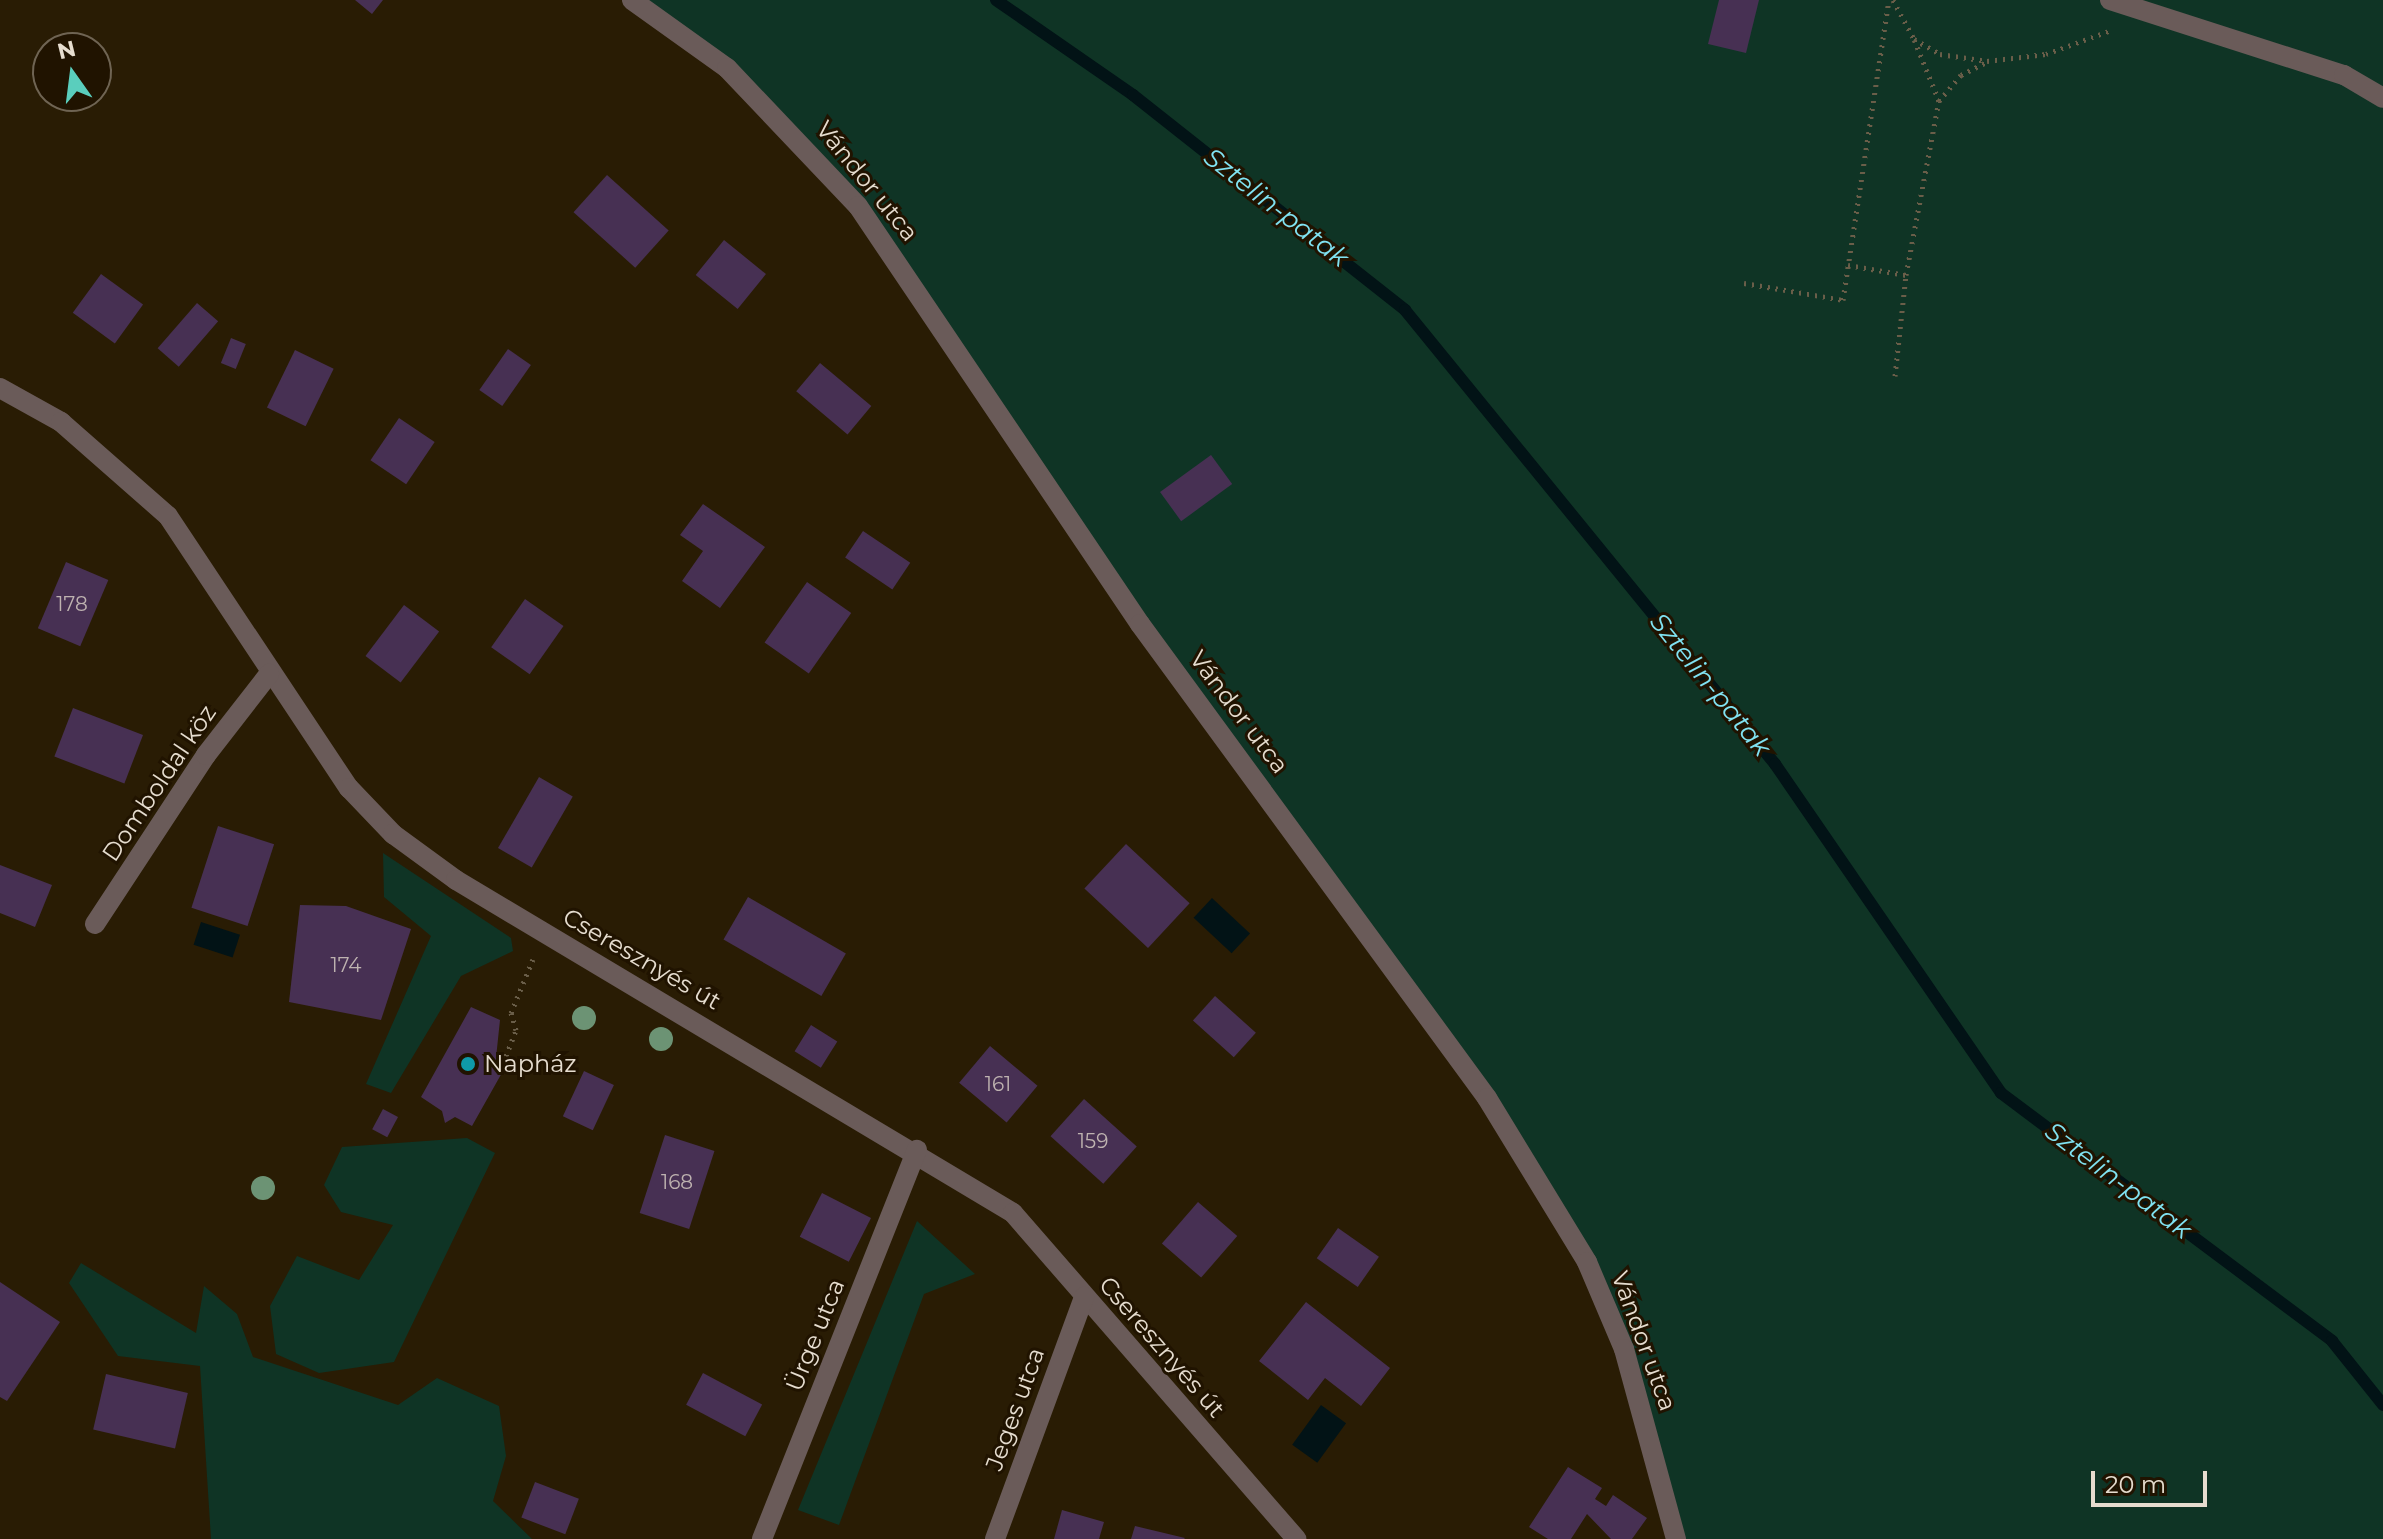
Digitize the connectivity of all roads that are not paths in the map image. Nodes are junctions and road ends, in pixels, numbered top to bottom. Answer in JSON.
{"nodes":[{"id":1,"x":632,"y":0,"type":"edge"},
{"id":2,"x":2110,"y":0,"type":"edge"},
{"id":3,"x":2383,"y":98,"type":"edge"},
{"id":4,"x":0,"y":388,"type":"edge"},
{"id":5,"x":269,"y":674,"type":"junction"},
{"id":6,"x":95,"y":924,"type":"dead end"},
{"id":7,"x":917,"y":1150,"type":"junction"},
{"id":8,"x":1084,"y":1297,"type":"junction"},
{"id":9,"x":762,"y":1539,"type":"edge"},
{"id":10,"x":995,"y":1539,"type":"edge"},
{"id":11,"x":1296,"y":1539,"type":"edge"},
{"id":12,"x":1676,"y":1539,"type":"edge"}],
"edges":[{"from":1,"to":12,"type":"street","name":"Vándor utca"},
{"from":2,"to":3,"type":"street"},
{"from":4,"to":5,"type":"street","name":"Cseresznyés út"},
{"from":5,"to":6,"type":"street","name":"Domboldal köz"},
{"from":5,"to":7,"type":"street","name":"Cseresznyés út"},
{"from":7,"to":8,"type":"street","name":"Cseresznyés út"},
{"from":7,"to":9,"type":"street","name":"Ürge utca"},
{"from":8,"to":10,"type":"street","name":"Jeges utca"},
{"from":8,"to":11,"type":"street","name":"Cseresznyés út"}]}
